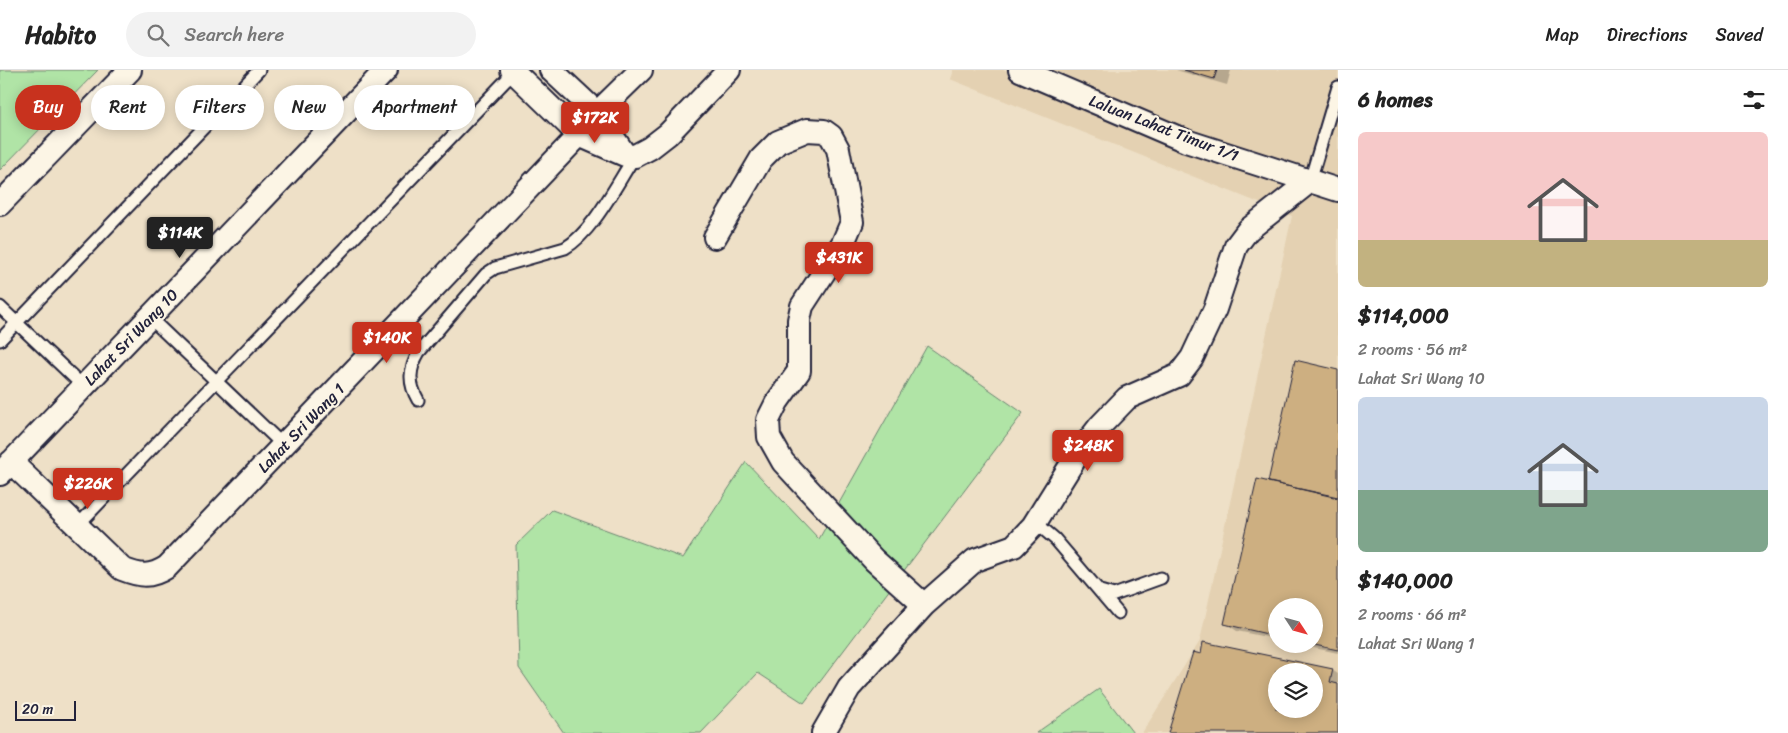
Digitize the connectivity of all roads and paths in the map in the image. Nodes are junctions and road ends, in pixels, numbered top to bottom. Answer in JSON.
{"nodes":[{"id":1,"x":130,"y":70,"type":"edge"},
{"id":2,"x":259,"y":70,"type":"edge"},
{"id":3,"x":386,"y":70,"type":"edge"},
{"id":4,"x":551,"y":70,"type":"edge"},
{"id":5,"x":641,"y":70,"type":"edge"},
{"id":6,"x":729,"y":70,"type":"edge"},
{"id":7,"x":1020,"y":70,"type":"edge"},
{"id":8,"x":513,"y":71,"type":"edge"},
{"id":9,"x":1338,"y":87,"type":"edge"},
{"id":10,"x":597,"y":113,"type":"junction"},
{"id":11,"x":579,"y":135,"type":"junction"},
{"id":12,"x":630,"y":155,"type":"junction"},
{"id":13,"x":1310,"y":181,"type":"junction"},
{"id":14,"x":1338,"y":190,"type":"edge"},
{"id":15,"x":0,"y":204,"type":"edge"},
{"id":16,"x":715,"y":237,"type":"dead end"},
{"id":17,"x":0,"y":307,"type":"edge"},
{"id":18,"x":150,"y":318,"type":"junction"},
{"id":19,"x":16,"y":323,"type":"junction"},
{"id":20,"x":0,"y":340,"type":"edge"},
{"id":21,"x":217,"y":382,"type":"junction"},
{"id":22,"x":84,"y":387,"type":"junction"},
{"id":23,"x":418,"y":400,"type":"dead end"},
{"id":24,"x":284,"y":446,"type":"junction"},
{"id":25,"x":6,"y":468,"type":"edge"},
{"id":26,"x":1036,"y":522,"type":"junction"},
{"id":27,"x":77,"y":526,"type":"junction"},
{"id":28,"x":1161,"y":578,"type":"dead end"},
{"id":29,"x":1100,"y":591,"type":"junction"},
{"id":30,"x":924,"y":606,"type":"junction"},
{"id":31,"x":1118,"y":613,"type":"dead end"},
{"id":32,"x":823,"y":733,"type":"edge"}],
"edges":[{"from":1,"to":15,"type":"street"},
{"from":2,"to":19,"type":"lane"},
{"from":3,"to":18,"type":"street","name":"Lahat Sri Wang 10"},
{"from":4,"to":10,"type":"street"},
{"from":5,"to":10,"type":"street"},
{"from":6,"to":12,"type":"street"},
{"from":7,"to":13,"type":"street","name":"Laluan Lahat Timur 1/1"},
{"from":8,"to":11,"type":"street"},
{"from":8,"to":21,"type":"lane"},
{"from":9,"to":13,"type":"lane"},
{"from":10,"to":12,"type":"street"},
{"from":11,"to":12,"type":"street"},
{"from":11,"to":24,"type":"street","name":"Lahat Sri Wang 1"},
{"from":12,"to":23,"type":"lane"},
{"from":13,"to":14,"type":"street","name":"Laluan Lahat Timur 1/1"},
{"from":13,"to":26,"type":"street"},
{"from":16,"to":30,"type":"street"},
{"from":17,"to":19,"type":"lane"},
{"from":18,"to":21,"type":"lane"},
{"from":18,"to":22,"type":"street","name":"Lahat Sri Wang 10"},
{"from":19,"to":20,"type":"lane"},
{"from":19,"to":22,"type":"lane"},
{"from":21,"to":24,"type":"lane"},
{"from":21,"to":27,"type":"lane"},
{"from":22,"to":25,"type":"street","name":"Lahat Sri Wang 10"},
{"from":24,"to":27,"type":"street","name":"Lahat Sri Wang 1"},
{"from":25,"to":27,"type":"street"},
{"from":26,"to":29,"type":"lane"},
{"from":26,"to":30,"type":"street"},
{"from":28,"to":29,"type":"lane"},
{"from":29,"to":31,"type":"lane"},
{"from":30,"to":32,"type":"street"}]}
